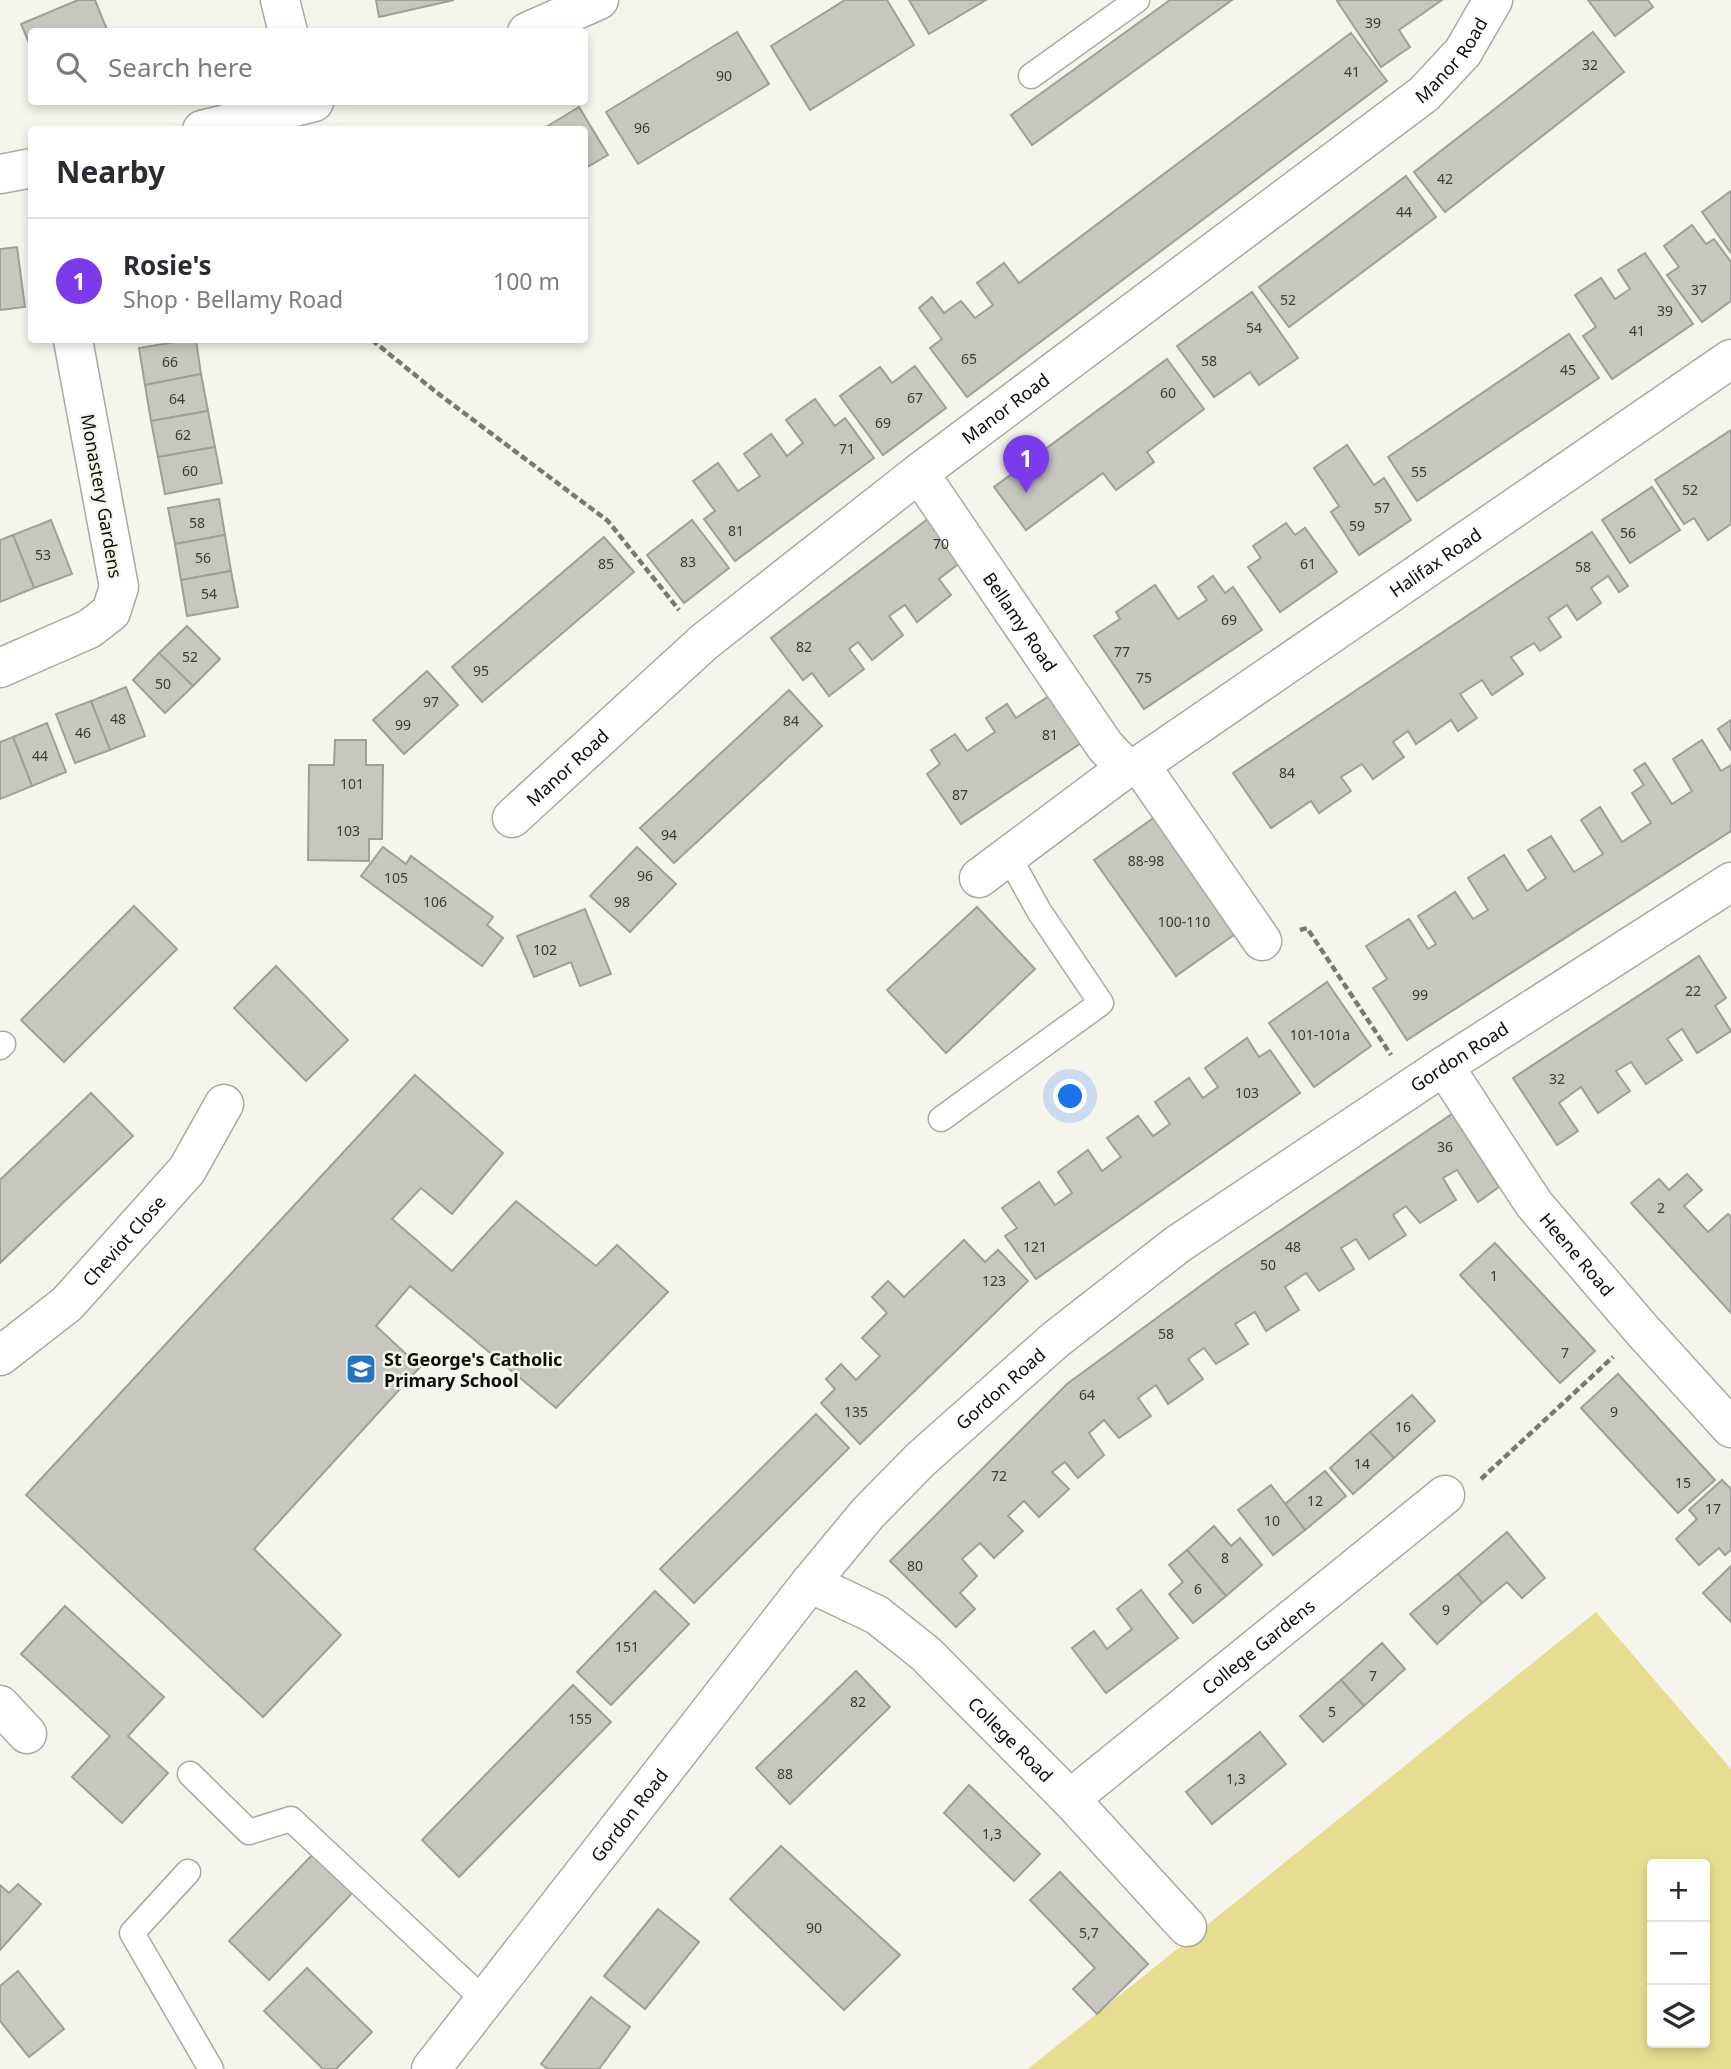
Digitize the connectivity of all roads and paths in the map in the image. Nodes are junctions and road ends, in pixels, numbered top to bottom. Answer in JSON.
{"nodes":[{"id":1,"x":281,"y":0,"type":"edge"},
{"id":2,"x":599,"y":0,"type":"edge"},
{"id":3,"x":1137,"y":0,"type":"edge"},
{"id":4,"x":1493,"y":0,"type":"edge"},
{"id":5,"x":287,"y":28,"type":"edge"},
{"id":6,"x":536,"y":28,"type":"edge"},
{"id":7,"x":1031,"y":76,"type":"dead end"},
{"id":8,"x":297,"y":105,"type":"edge"},
{"id":9,"x":217,"y":126,"type":"edge"},
{"id":10,"x":28,"y":169,"type":"edge"},
{"id":11,"x":0,"y":174,"type":"edge"},
{"id":12,"x":74,"y":343,"type":"edge"},
{"id":13,"x":376,"y":343,"type":"edge"},
{"id":14,"x":1731,"y":359,"type":"edge"},
{"id":15,"x":919,"y":473,"type":"junction"},
{"id":16,"x":704,"y":642,"type":"junction"},
{"id":17,"x":0,"y":668,"type":"edge"},
{"id":18,"x":1133,"y":767,"type":"junction"},
{"id":19,"x":512,"y":818,"type":"dead end"},
{"id":20,"x":994,"y":868,"type":"joint"},
{"id":21,"x":1731,"y":883,"type":"edge"},
{"id":22,"x":1262,"y":942,"type":"joint"},
{"id":23,"x":1444,"y":1066,"type":"junction"},
{"id":24,"x":1412,"y":1087,"type":"junction"},
{"id":25,"x":224,"y":1104,"type":"dead end"},
{"id":26,"x":941,"y":1119,"type":"dead end"},
{"id":27,"x":1642,"y":1330,"type":"junction"},
{"id":28,"x":0,"y":1356,"type":"edge"},
{"id":29,"x":1731,"y":1427,"type":"edge"},
{"id":30,"x":1445,"y":1495,"type":"joint"},
{"id":31,"x":810,"y":1583,"type":"junction"},
{"id":32,"x":0,"y":1705,"type":"edge"},
{"id":33,"x":27,"y":1734,"type":"dead end"},
{"id":34,"x":190,"y":1774,"type":"dead end"},
{"id":35,"x":1070,"y":1799,"type":"junction"},
{"id":36,"x":188,"y":1872,"type":"dead end"},
{"id":37,"x":1187,"y":1927,"type":"dead end"},
{"id":38,"x":485,"y":2001,"type":"junction"},
{"id":39,"x":211,"y":2069,"type":"edge"},
{"id":40,"x":431,"y":2069,"type":"edge"}],
"edges":[{"from":1,"to":5,"type":"street"},
{"from":2,"to":6,"type":"street"},
{"from":3,"to":7,"type":"lane"},
{"from":4,"to":15,"type":"street","name":"Manor Road"},
{"from":8,"to":9,"type":"street"},
{"from":10,"to":11,"type":"street"},
{"from":12,"to":17,"type":"street","name":"Monastery Gardens"},
{"from":13,"to":16,"type":"path"},
{"from":14,"to":18,"type":"street","name":"Halifax Road"},
{"from":15,"to":16,"type":"street","name":"Manor Road"},
{"from":15,"to":18,"type":"street","name":"Bellamy Road"},
{"from":16,"to":19,"type":"street","name":"Manor Road"},
{"from":18,"to":20,"type":"street","name":"Halifax Road"},
{"from":18,"to":22,"type":"street"},
{"from":20,"to":26,"type":"lane"},
{"from":21,"to":23,"type":"street","name":"Gordon Road"},
{"from":22,"to":24,"type":"path"},
{"from":23,"to":24,"type":"street","name":"Gordon Road"},
{"from":23,"to":27,"type":"street","name":"Heene Road"},
{"from":24,"to":31,"type":"street","name":"Gordon Road"},
{"from":25,"to":28,"type":"street","name":"Cheviot Close"},
{"from":27,"to":29,"type":"street","name":"Heene Road"},
{"from":27,"to":30,"type":"path"},
{"from":30,"to":35,"type":"street","name":"College Gardens"},
{"from":31,"to":35,"type":"street","name":"College Road"},
{"from":31,"to":38,"type":"street","name":"Gordon Road"},
{"from":32,"to":33,"type":"street"},
{"from":34,"to":38,"type":"lane"},
{"from":35,"to":37,"type":"street","name":"College Road"},
{"from":36,"to":39,"type":"lane"},
{"from":38,"to":40,"type":"street","name":"Gordon Road"}]}
